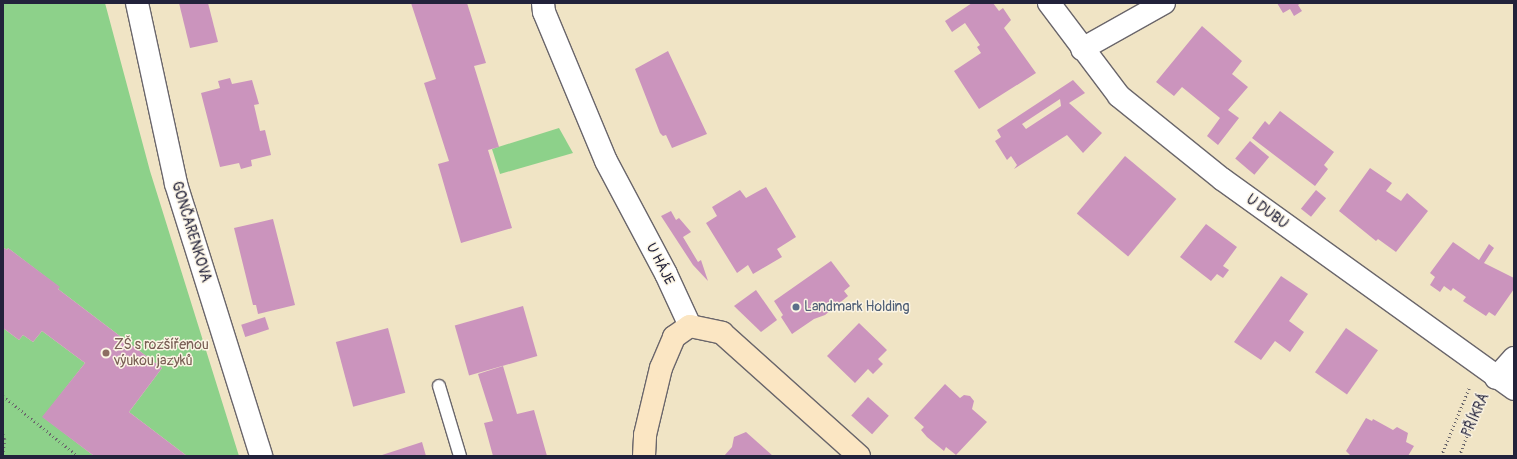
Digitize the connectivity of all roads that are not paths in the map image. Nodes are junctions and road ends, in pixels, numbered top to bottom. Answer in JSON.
{"nodes":[{"id":1,"x":137,"y":3,"type":"edge"},
{"id":2,"x":543,"y":3,"type":"edge"},
{"id":3,"x":1049,"y":3,"type":"edge"},
{"id":4,"x":1164,"y":3,"type":"edge"},
{"id":5,"x":1082,"y":49,"type":"junction"},
{"id":6,"x":690,"y":326,"type":"junction"},
{"id":7,"x":1514,"y":358,"type":"edge"},
{"id":8,"x":1505,"y":383,"type":"edge"},
{"id":9,"x":439,"y":386,"type":"dead end"},
{"id":10,"x":261,"y":456,"type":"edge"},
{"id":11,"x":460,"y":456,"type":"edge"},
{"id":12,"x":644,"y":456,"type":"edge"},
{"id":13,"x":859,"y":456,"type":"edge"}],
"edges":[{"from":1,"to":10,"type":"street","name":"GONČARENKOVA"},
{"from":2,"to":6,"type":"street","name":"U HÁJE"},
{"from":3,"to":5,"type":"street","name":"U DUBU"},
{"from":4,"to":5,"type":"street"},
{"from":5,"to":8,"type":"street","name":"U DUBU"},
{"from":6,"to":12,"type":"street"},
{"from":6,"to":13,"type":"street"},
{"from":7,"to":8,"type":"street","name":"PŘÍKRÁ"},
{"from":9,"to":11,"type":"lane"}]}
